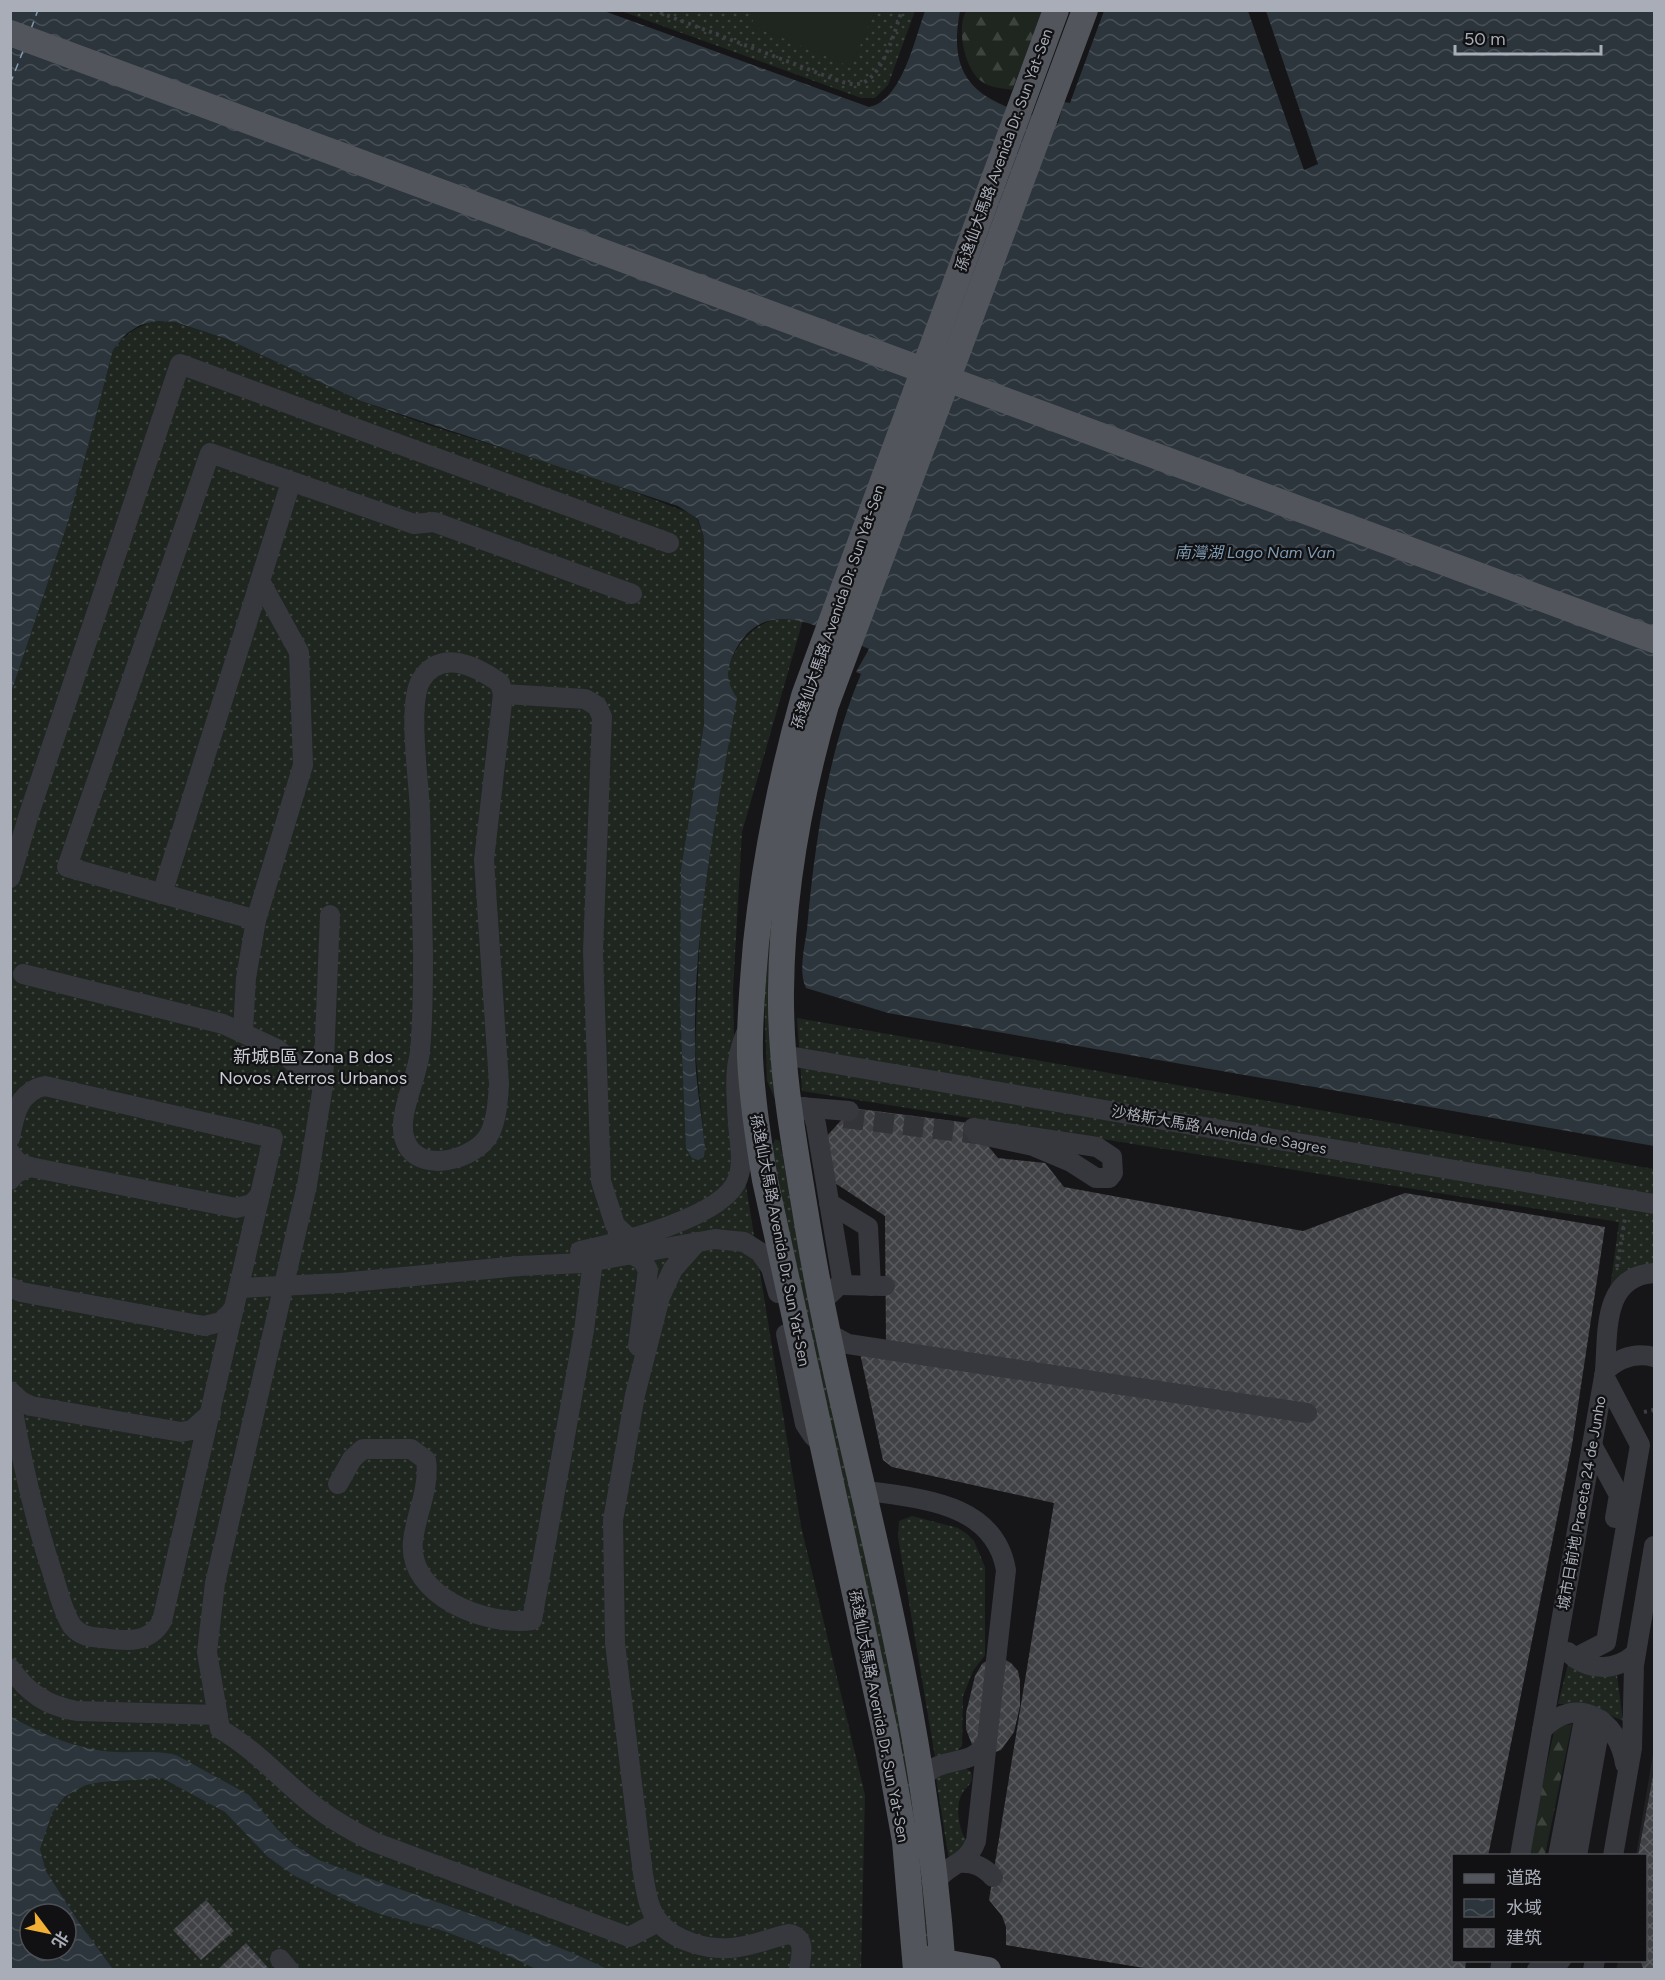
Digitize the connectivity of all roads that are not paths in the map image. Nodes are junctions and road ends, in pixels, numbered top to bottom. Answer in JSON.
{"nodes":[{"id":1,"x":1056,"y":10,"type":"edge"},
{"id":2,"x":1085,"y":10,"type":"edge"},
{"id":3,"x":10,"y":33,"type":"edge"},
{"id":4,"x":291,"y":482,"type":"junction"},
{"id":5,"x":669,"y":543,"type":"dead end"},
{"id":6,"x":261,"y":580,"type":"junction"},
{"id":7,"x":632,"y":594,"type":"dead end"},
{"id":8,"x":1654,"y":640,"type":"edge"},
{"id":9,"x":503,"y":694,"type":"junction"},
{"id":10,"x":10,"y":878,"type":"edge"},
{"id":11,"x":162,"y":894,"type":"junction"},
{"id":12,"x":330,"y":915,"type":"dead end"},
{"id":13,"x":256,"y":920,"type":"junction"},
{"id":14,"x":23,"y":974,"type":"dead end"},
{"id":15,"x":750,"y":1021,"type":"junction"},
{"id":16,"x":243,"y":1031,"type":"junction"},
{"id":17,"x":783,"y":1055,"type":"junction"},
{"id":18,"x":323,"y":1086,"type":"junction"},
{"id":19,"x":796,"y":1108,"type":"junction"},
{"id":20,"x":817,"y":1129,"type":"junction"},
{"id":21,"x":975,"y":1131,"type":"joint"},
{"id":22,"x":10,"y":1138,"type":"edge"},
{"id":23,"x":10,"y":1152,"type":"edge"},
{"id":24,"x":30,"y":1167,"type":"junction"},
{"id":25,"x":10,"y":1180,"type":"edge"},
{"id":26,"x":765,"y":1180,"type":"junction"},
{"id":27,"x":260,"y":1196,"type":"junction"},
{"id":28,"x":829,"y":1203,"type":"junction"},
{"id":29,"x":1654,"y":1204,"type":"edge"},
{"id":30,"x":236,"y":1208,"type":"junction"},
{"id":31,"x":252,"y":1230,"type":"junction"},
{"id":32,"x":697,"y":1242,"type":"junction"},
{"id":33,"x":638,"y":1254,"type":"junction"},
{"id":34,"x":593,"y":1261,"type":"junction"},
{"id":35,"x":519,"y":1266,"type":"junction"},
{"id":36,"x":1654,"y":1273,"type":"edge"},
{"id":37,"x":282,"y":1284,"type":"junction"},
{"id":38,"x":840,"y":1285,"type":"junction"},
{"id":39,"x":239,"y":1288,"type":"junction"},
{"id":40,"x":14,"y":1293,"type":"edge"},
{"id":41,"x":821,"y":1306,"type":"junction"},
{"id":42,"x":234,"y":1309,"type":"junction"},
{"id":43,"x":204,"y":1326,"type":"junction"},
{"id":44,"x":826,"y":1332,"type":"junction"},
{"id":45,"x":862,"y":1346,"type":"junction"},
{"id":46,"x":224,"y":1352,"type":"junction"},
{"id":47,"x":1654,"y":1357,"type":"edge"},
{"id":48,"x":1604,"y":1374,"type":"junction"},
{"id":49,"x":640,"y":1375,"type":"junction"},
{"id":50,"x":836,"y":1376,"type":"junction"},
{"id":51,"x":10,"y":1391,"type":"edge"},
{"id":52,"x":38,"y":1408,"type":"junction"},
{"id":53,"x":211,"y":1413,"type":"junction"},
{"id":54,"x":1307,"y":1413,"type":"dead end"},
{"id":55,"x":16,"y":1431,"type":"junction"},
{"id":56,"x":169,"y":1432,"type":"junction"},
{"id":57,"x":822,"y":1443,"type":"junction"},
{"id":58,"x":1592,"y":1445,"type":"junction"},
{"id":59,"x":200,"y":1459,"type":"junction"},
{"id":60,"x":338,"y":1485,"type":"dead end"},
{"id":61,"x":862,"y":1490,"type":"junction"},
{"id":62,"x":1654,"y":1546,"type":"edge"},
{"id":63,"x":1559,"y":1634,"type":"junction"},
{"id":64,"x":1635,"y":1654,"type":"junction"},
{"id":65,"x":1575,"y":1658,"type":"junction"},
{"id":66,"x":10,"y":1668,"type":"edge"},
{"id":67,"x":218,"y":1715,"type":"junction"},
{"id":68,"x":1593,"y":1717,"type":"junction"},
{"id":69,"x":1542,"y":1730,"type":"junction"},
{"id":70,"x":987,"y":1740,"type":"junction"},
{"id":71,"x":1627,"y":1779,"type":"junction"},
{"id":72,"x":921,"y":1780,"type":"junction"},
{"id":73,"x":1520,"y":1854,"type":"edge"},
{"id":74,"x":1559,"y":1854,"type":"edge"},
{"id":75,"x":1577,"y":1854,"type":"edge"},
{"id":76,"x":1613,"y":1854,"type":"edge"},
{"id":77,"x":959,"y":1863,"type":"junction"},
{"id":78,"x":993,"y":1877,"type":"dead end"},
{"id":79,"x":935,"y":1883,"type":"junction"},
{"id":80,"x":658,"y":1922,"type":"junction"},
{"id":81,"x":1559,"y":1962,"type":"edge"},
{"id":82,"x":916,"y":1963,"type":"edge"},
{"id":83,"x":800,"y":1964,"type":"edge"},
{"id":84,"x":943,"y":1966,"type":"edge"},
{"id":85,"x":988,"y":1970,"type":"edge"},
{"id":86,"x":1536,"y":1970,"type":"edge"}],
"edges":[{"from":1,"to":15,"type":"main road","name":"孫逸仙大馬路 Avenida Dr. Sun Yat-Sen"},
{"from":2,"to":17,"type":"main road","name":"孫逸仙大馬路 Avenida Dr. Sun Yat-Sen"},
{"from":3,"to":8,"type":"main road","bridge":true},
{"from":4,"to":6,"type":"street"},
{"from":4,"to":7,"type":"street"},
{"from":4,"to":11,"type":"street"},
{"from":5,"to":10,"type":"street"},
{"from":6,"to":11,"type":"street"},
{"from":6,"to":13,"type":"street"},
{"from":9,"to":9,"type":"street"},
{"from":9,"to":33,"type":"street"},
{"from":11,"to":13,"type":"street"},
{"from":12,"to":18,"type":"street"},
{"from":13,"to":16,"type":"street"},
{"from":14,"to":16,"type":"street"},
{"from":15,"to":26,"type":"main road","name":"孫逸仙大馬路 Avenida Dr. Sun Yat-Sen"},
{"from":15,"to":33,"type":"street"},
{"from":16,"to":18,"type":"street"},
{"from":17,"to":19,"type":"main road","name":"孫逸仙大馬路 Avenida Dr. Sun Yat-Sen"},
{"from":17,"to":29,"type":"street","name":"沙格斯大馬路 Avenida de Sagres"},
{"from":18,"to":37,"type":"street"},
{"from":19,"to":20,"type":"street"},
{"from":19,"to":20,"type":"street"},
{"from":19,"to":26,"type":"main road"},
{"from":19,"to":41,"type":"main road","name":"孫逸仙大馬路 Avenida Dr. Sun Yat-Sen"},
{"from":20,"to":28,"type":"street"},
{"from":21,"to":21,"type":"street"},
{"from":22,"to":27,"type":"street"},
{"from":23,"to":24,"type":"street"},
{"from":24,"to":25,"type":"street"},
{"from":24,"to":30,"type":"street"},
{"from":26,"to":57,"type":"main road","name":"孫逸仙大馬路 Avenida Dr. Sun Yat-Sen"},
{"from":27,"to":30,"type":"street"},
{"from":27,"to":31,"type":"street"},
{"from":28,"to":38,"type":"street"},
{"from":28,"to":38,"type":"street"},
{"from":30,"to":31,"type":"street"},
{"from":31,"to":39,"type":"street"},
{"from":32,"to":33,"type":"street"},
{"from":32,"to":49,"type":"street"},
{"from":32,"to":57,"type":"street"},
{"from":33,"to":34,"type":"street"},
{"from":33,"to":35,"type":"street"},
{"from":33,"to":49,"type":"street"},
{"from":34,"to":35,"type":"street"},
{"from":34,"to":60,"type":"street"},
{"from":35,"to":37,"type":"street"},
{"from":36,"to":48,"type":"street","name":"城市日前地 Praceta 24 de Junho"},
{"from":37,"to":39,"type":"street"},
{"from":37,"to":67,"type":"street"},
{"from":38,"to":41,"type":"street"},
{"from":39,"to":42,"type":"street"},
{"from":40,"to":43,"type":"street"},
{"from":41,"to":44,"type":"main road","name":"孫逸仙大馬路 Avenida Dr. Sun Yat-Sen"},
{"from":42,"to":43,"type":"street"},
{"from":42,"to":46,"type":"street"},
{"from":43,"to":46,"type":"street"},
{"from":44,"to":45,"type":"street"},
{"from":44,"to":50,"type":"main road","name":"孫逸仙大馬路 Avenida Dr. Sun Yat-Sen"},
{"from":45,"to":50,"type":"street"},
{"from":45,"to":54,"type":"street"},
{"from":46,"to":53,"type":"street"},
{"from":47,"to":48,"type":"street"},
{"from":48,"to":58,"type":"street","name":"城市日前地 Praceta 24 de Junho"},
{"from":48,"to":65,"type":"street"},
{"from":49,"to":80,"type":"street"},
{"from":50,"to":61,"type":"main road","name":"孫逸仙大馬路 Avenida Dr. Sun Yat-Sen"},
{"from":51,"to":52,"type":"street"},
{"from":51,"to":55,"type":"street"},
{"from":52,"to":55,"type":"street"},
{"from":52,"to":56,"type":"street"},
{"from":53,"to":56,"type":"street"},
{"from":53,"to":59,"type":"street"},
{"from":55,"to":59,"type":"street"},
{"from":56,"to":59,"type":"street"},
{"from":57,"to":82,"type":"main road","name":"孫逸仙大馬路 Avenida Dr. Sun Yat-Sen"},
{"from":58,"to":63,"type":"street","name":"城市日前地 Praceta 24 de Junho"},
{"from":58,"to":65,"type":"street"},
{"from":61,"to":70,"type":"street"},
{"from":61,"to":72,"type":"main road","name":"孫逸仙大馬路 Avenida Dr. Sun Yat-Sen"},
{"from":62,"to":64,"type":"street"},
{"from":63,"to":65,"type":"street"},
{"from":63,"to":69,"type":"street","name":"城市日前地 Praceta 24 de Junho"},
{"from":64,"to":65,"type":"street"},
{"from":64,"to":71,"type":"street"},
{"from":66,"to":67,"type":"street"},
{"from":67,"to":80,"type":"street"},
{"from":68,"to":69,"type":"street"},
{"from":68,"to":71,"type":"street"},
{"from":68,"to":74,"type":"street"},
{"from":68,"to":75,"type":"street"},
{"from":69,"to":73,"type":"street","name":"城市日前地 Praceta 24 de Junho"},
{"from":70,"to":72,"type":"street"},
{"from":70,"to":77,"type":"street"},
{"from":71,"to":76,"type":"street"},
{"from":72,"to":79,"type":"main road","name":"孫逸仙大馬路 Avenida Dr. Sun Yat-Sen"},
{"from":77,"to":78,"type":"street"},
{"from":77,"to":79,"type":"street"},
{"from":79,"to":84,"type":"main road","name":"孫逸仙大馬路 Avenida Dr. Sun Yat-Sen"},
{"from":80,"to":83,"type":"street"},
{"from":81,"to":86,"type":"street"},
{"from":82,"to":84,"type":"main road"},
{"from":84,"to":85,"type":"main road"}]}
